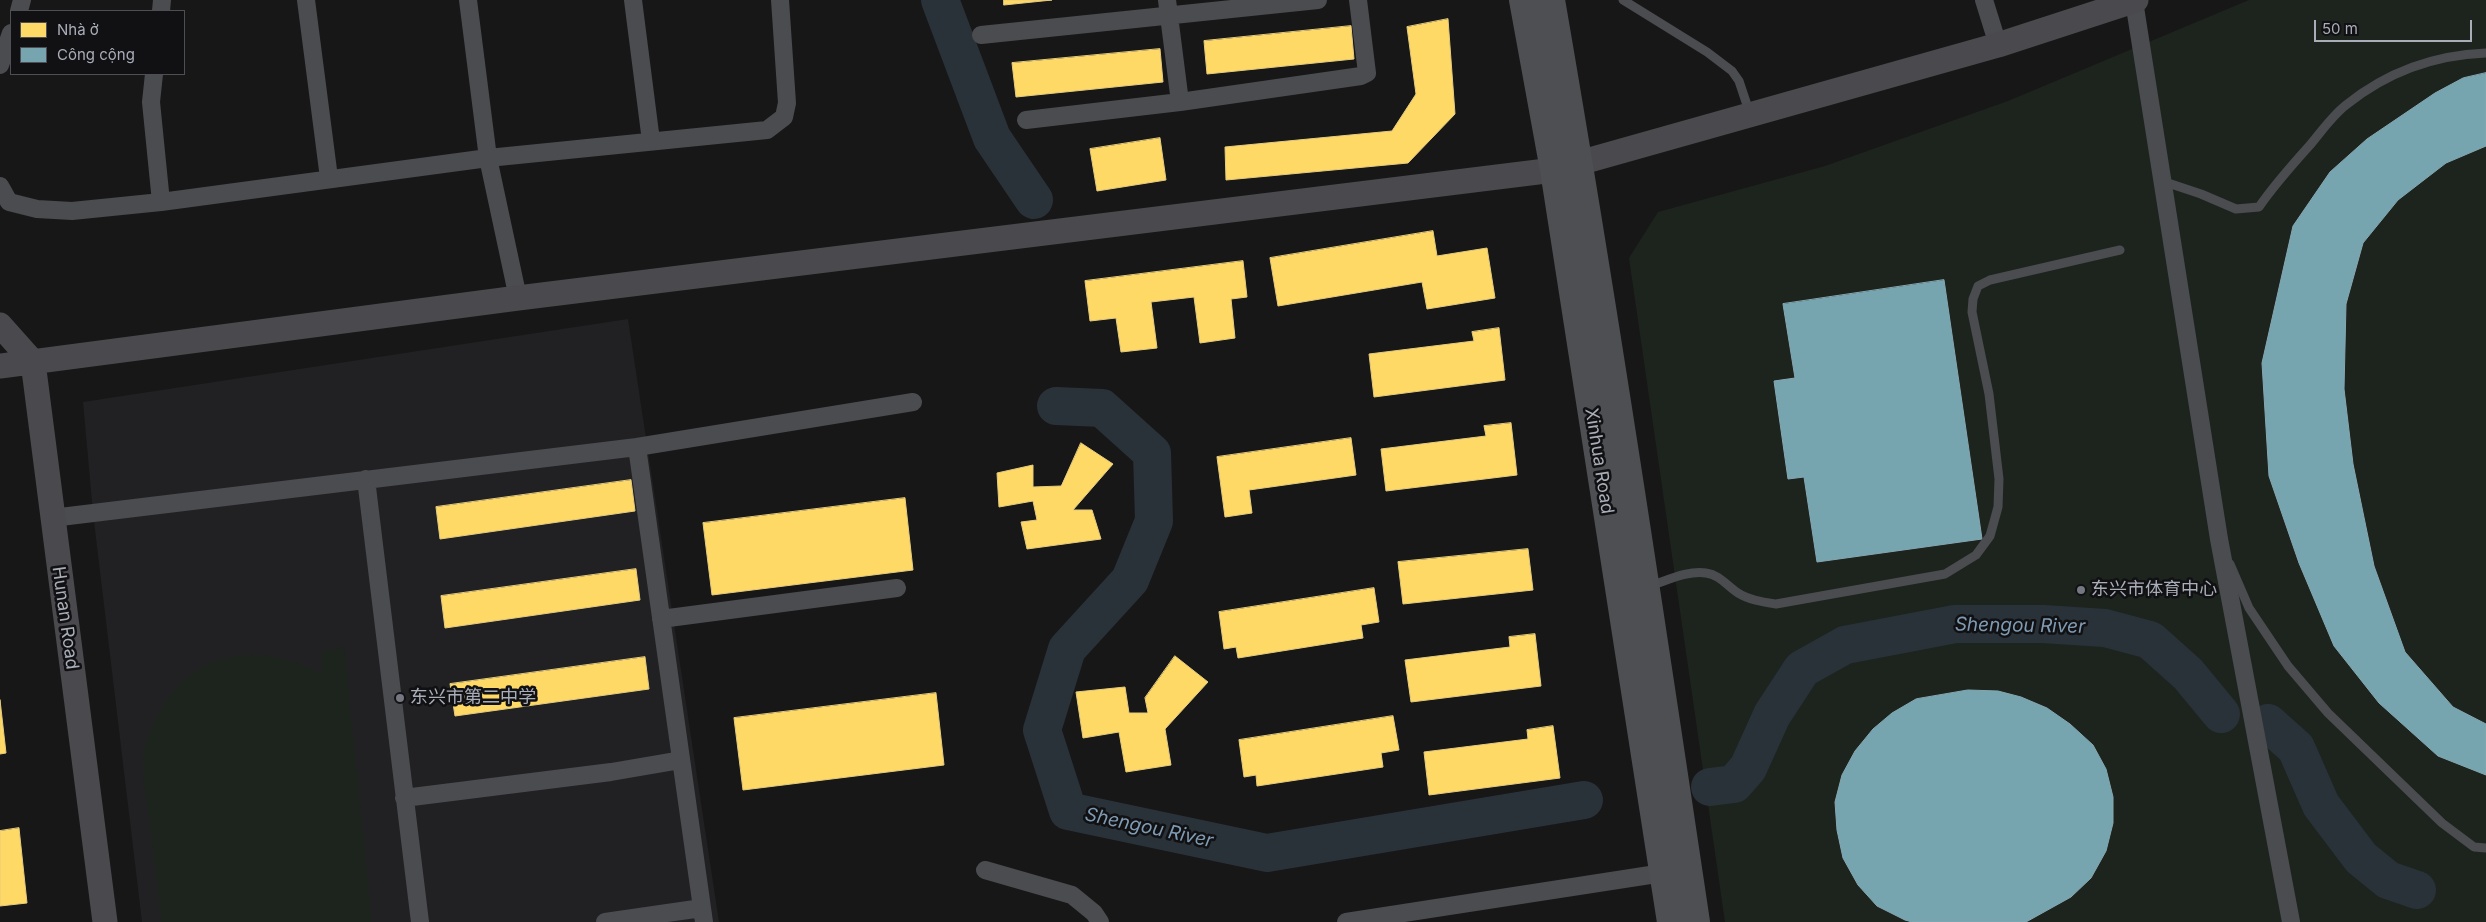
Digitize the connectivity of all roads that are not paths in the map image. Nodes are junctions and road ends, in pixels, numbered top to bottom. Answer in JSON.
{"nodes":[{"id":1,"x":306,"y":0,"type":"edge"},
{"id":2,"x":468,"y":0,"type":"edge"},
{"id":3,"x":633,"y":0,"type":"edge"},
{"id":4,"x":780,"y":0,"type":"edge"},
{"id":5,"x":1318,"y":0,"type":"edge"},
{"id":6,"x":1358,"y":0,"type":"edge"},
{"id":7,"x":1523,"y":0,"type":"edge"},
{"id":8,"x":1551,"y":0,"type":"edge"},
{"id":9,"x":1623,"y":0,"type":"edge"},
{"id":10,"x":1984,"y":0,"type":"edge"},
{"id":11,"x":2135,"y":0,"type":"edge"},
{"id":12,"x":1168,"y":8,"type":"edge"},
{"id":13,"x":981,"y":35,"type":"dead end"},
{"id":14,"x":10,"y":36,"type":"edge"},
{"id":15,"x":1998,"y":45,"type":"junction"},
{"id":16,"x":2486,"y":53,"type":"edge"},
{"id":17,"x":0,"y":65,"type":"edge"},
{"id":18,"x":154,"y":75,"type":"edge"},
{"id":19,"x":1180,"y":102,"type":"junction"},
{"id":20,"x":1751,"y":117,"type":"junction"},
{"id":21,"x":1026,"y":120,"type":"dead end"},
{"id":22,"x":651,"y":141,"type":"junction"},
{"id":23,"x":488,"y":158,"type":"junction"},
{"id":24,"x":1567,"y":167,"type":"junction"},
{"id":25,"x":329,"y":178,"type":"junction"},
{"id":26,"x":2162,"y":181,"type":"junction"},
{"id":27,"x":0,"y":186,"type":"edge"},
{"id":28,"x":162,"y":202,"type":"junction"},
{"id":29,"x":2120,"y":250,"type":"dead end"},
{"id":30,"x":518,"y":298,"type":"junction"},
{"id":31,"x":0,"y":325,"type":"edge"},
{"id":32,"x":33,"y":362,"type":"junction"},
{"id":33,"x":0,"y":366,"type":"edge"},
{"id":34,"x":913,"y":402,"type":"dead end"},
{"id":35,"x":637,"y":447,"type":"junction"},
{"id":36,"x":366,"y":479,"type":"junction"},
{"id":37,"x":52,"y":518,"type":"junction"},
{"id":38,"x":2219,"y":539,"type":"junction"},
{"id":39,"x":1646,"y":587,"type":"junction"},
{"id":40,"x":897,"y":588,"type":"dead end"},
{"id":41,"x":662,"y":619,"type":"junction"},
{"id":42,"x":682,"y":760,"type":"junction"},
{"id":43,"x":404,"y":798,"type":"junction"},
{"id":44,"x":2486,"y":848,"type":"edge"},
{"id":45,"x":985,"y":870,"type":"dead end"},
{"id":46,"x":1663,"y":873,"type":"junction"},
{"id":47,"x":703,"y":915,"type":"edge"},
{"id":48,"x":105,"y":922,"type":"edge"},
{"id":49,"x":420,"y":922,"type":"edge"},
{"id":50,"x":605,"y":922,"type":"edge"},
{"id":51,"x":1100,"y":922,"type":"edge"},
{"id":52,"x":1346,"y":922,"type":"edge"},
{"id":53,"x":1671,"y":922,"type":"edge"},
{"id":54,"x":1696,"y":922,"type":"edge"},
{"id":55,"x":2291,"y":922,"type":"edge"}],
"edges":[{"from":1,"to":25,"type":"street"},
{"from":2,"to":23,"type":"street"},
{"from":3,"to":22,"type":"street"},
{"from":4,"to":22,"type":"street"},
{"from":5,"to":12,"type":"street"},
{"from":6,"to":19,"type":"street"},
{"from":7,"to":24,"type":"main road","name":"Xinhua Road"},
{"from":8,"to":24,"type":"main road","name":"Xinhua Road"},
{"from":9,"to":20,"type":"lane"},
{"from":10,"to":15,"type":"street"},
{"from":11,"to":15,"type":"main road"},
{"from":11,"to":26,"type":"street"},
{"from":12,"to":13,"type":"street"},
{"from":12,"to":19,"type":"street"},
{"from":14,"to":17,"type":"street"},
{"from":15,"to":20,"type":"main road"},
{"from":16,"to":26,"type":"lane"},
{"from":18,"to":28,"type":"street"},
{"from":19,"to":21,"type":"street"},
{"from":20,"to":24,"type":"main road"},
{"from":22,"to":23,"type":"street"},
{"from":23,"to":25,"type":"street"},
{"from":23,"to":30,"type":"street"},
{"from":24,"to":30,"type":"main road"},
{"from":24,"to":39,"type":"main road","name":"Xinhua Road"},
{"from":24,"to":46,"type":"main road","name":"Xinhua Road"},
{"from":25,"to":28,"type":"street"},
{"from":26,"to":38,"type":"street"},
{"from":27,"to":28,"type":"street"},
{"from":29,"to":39,"type":"lane"},
{"from":30,"to":32,"type":"main road"},
{"from":31,"to":32,"type":"main road"},
{"from":32,"to":33,"type":"main road"},
{"from":32,"to":37,"type":"main road","name":"Hunan Road"},
{"from":34,"to":35,"type":"street"},
{"from":35,"to":36,"type":"street"},
{"from":35,"to":41,"type":"street"},
{"from":36,"to":37,"type":"street"},
{"from":36,"to":43,"type":"street"},
{"from":37,"to":48,"type":"main road","name":"Hunan Road"},
{"from":38,"to":44,"type":"lane"},
{"from":38,"to":55,"type":"street"},
{"from":39,"to":54,"type":"main road","name":"Xinhua Road"},
{"from":40,"to":41,"type":"street"},
{"from":41,"to":42,"type":"street"},
{"from":42,"to":43,"type":"street"},
{"from":42,"to":47,"type":"street"},
{"from":43,"to":49,"type":"street"},
{"from":45,"to":51,"type":"street"},
{"from":46,"to":52,"type":"street"},
{"from":46,"to":53,"type":"main road","name":"Xinhua Road"},
{"from":47,"to":50,"type":"street"}]}
